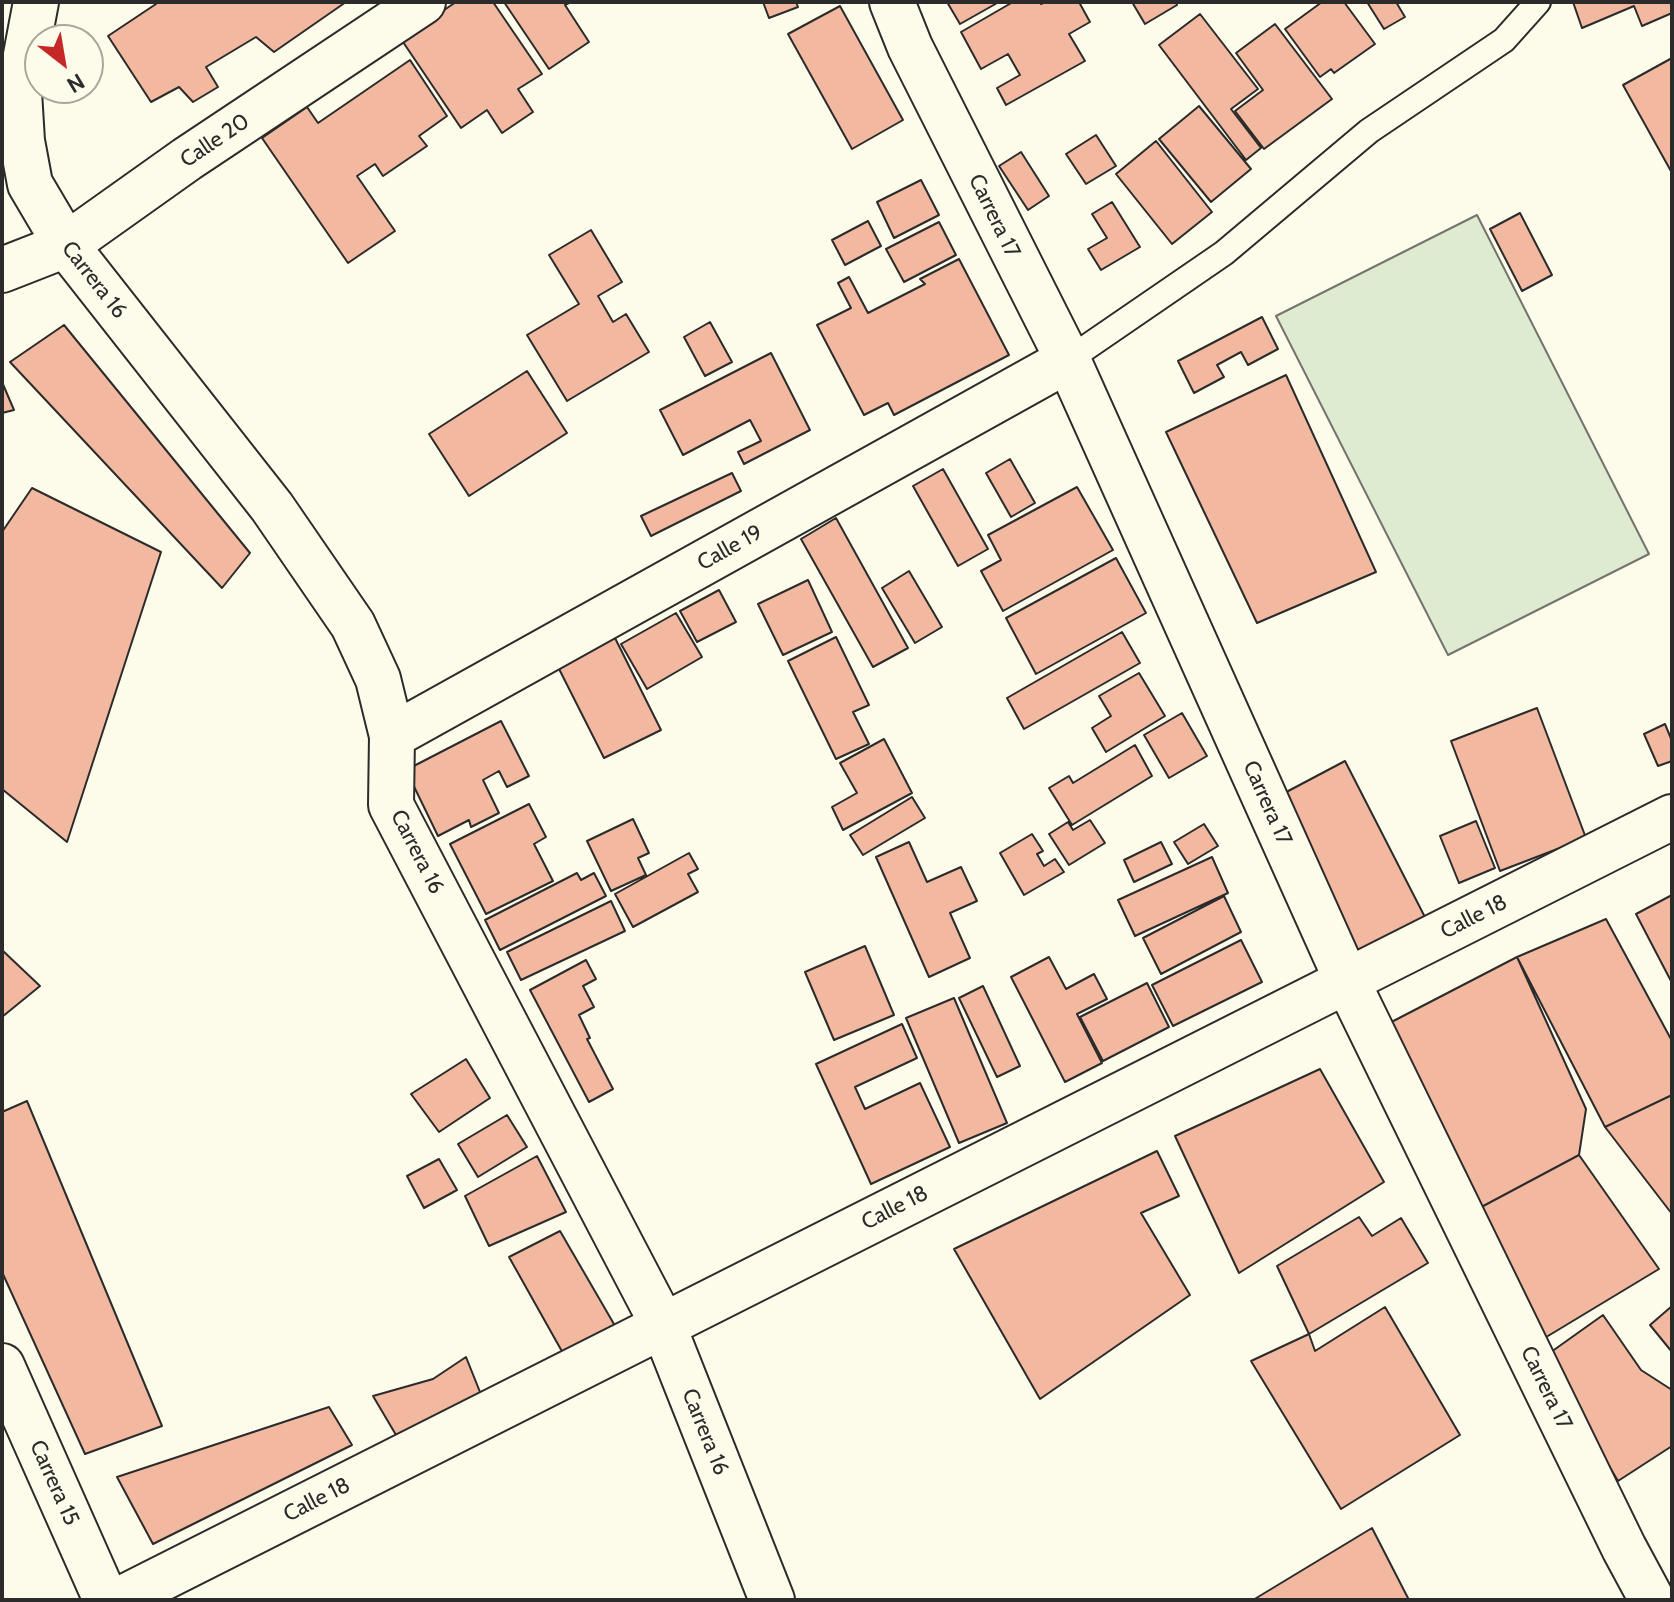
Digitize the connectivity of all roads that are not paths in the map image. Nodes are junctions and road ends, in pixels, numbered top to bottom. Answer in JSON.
{"nodes":[{"id":1,"x":36,"y":2,"type":"edge"},
{"id":2,"x":423,"y":2,"type":"edge"},
{"id":3,"x":892,"y":2,"type":"edge"},
{"id":4,"x":1538,"y":2,"type":"edge"},
{"id":5,"x":66,"y":245,"type":"junction"},
{"id":6,"x":2,"y":270,"type":"edge"},
{"id":7,"x":1068,"y":360,"type":"junction"},
{"id":8,"x":392,"y":736,"type":"junction"},
{"id":9,"x":1672,"y":817,"type":"edge"},
{"id":10,"x":1347,"y":981,"type":"junction"},
{"id":11,"x":663,"y":1325,"type":"junction"},
{"id":12,"x":2,"y":1366,"type":"edge"},
{"id":13,"x":106,"y":1600,"type":"edge"},
{"id":14,"x":119,"y":1600,"type":"edge"},
{"id":15,"x":772,"y":1600,"type":"edge"},
{"id":16,"x":1652,"y":1600,"type":"edge"}],
"edges":[{"from":1,"to":5,"type":"street","name":"Carrera 16"},
{"from":2,"to":5,"type":"street","name":"Calle 20"},
{"from":3,"to":7,"type":"street","name":"Carrera 17"},
{"from":4,"to":7,"type":"lane"},
{"from":5,"to":6,"type":"street","name":"Calle 20"},
{"from":5,"to":8,"type":"street","name":"Carrera 16"},
{"from":7,"to":8,"type":"street","name":"Calle 19"},
{"from":7,"to":10,"type":"street","name":"Carrera 17"},
{"from":8,"to":11,"type":"street","name":"Carrera 16"},
{"from":9,"to":10,"type":"street","name":"Calle 18"},
{"from":10,"to":11,"type":"street","name":"Calle 18"},
{"from":10,"to":16,"type":"street","name":"Carrera 17"},
{"from":11,"to":14,"type":"street","name":"Calle 18"},
{"from":11,"to":15,"type":"street","name":"Carrera 16"},
{"from":12,"to":13,"type":"street","name":"Carrera 15"}]}
